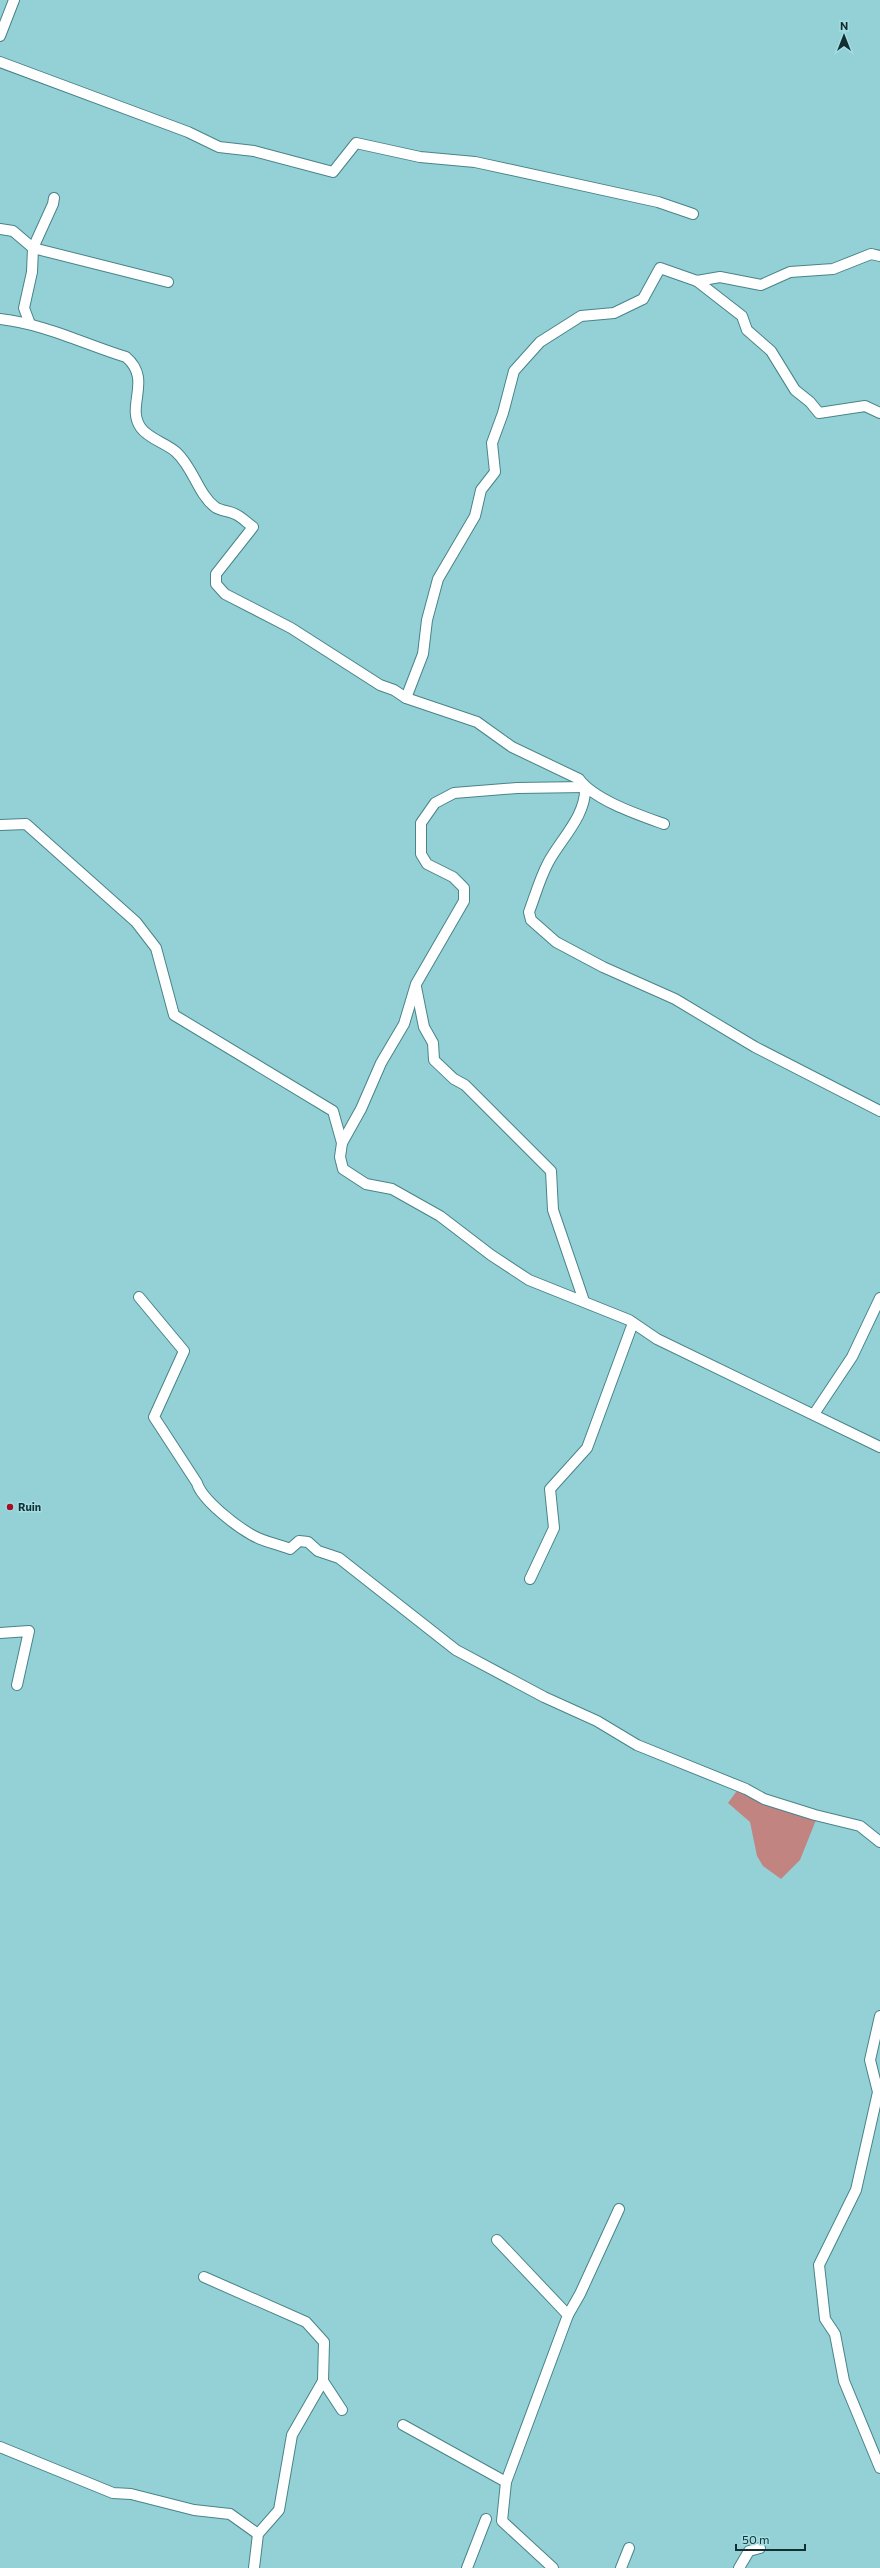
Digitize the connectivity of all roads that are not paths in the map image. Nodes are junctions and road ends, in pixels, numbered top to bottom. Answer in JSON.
{"nodes":[{"id":1,"x":14,"y":0,"type":"edge"},
{"id":2,"x":0,"y":36,"type":"edge"},
{"id":3,"x":0,"y":62,"type":"edge"},
{"id":4,"x":54,"y":198,"type":"dead end"},
{"id":5,"x":693,"y":214,"type":"dead end"},
{"id":6,"x":0,"y":229,"type":"edge"},
{"id":7,"x":33,"y":248,"type":"junction"},
{"id":8,"x":880,"y":256,"type":"edge"},
{"id":9,"x":697,"y":281,"type":"junction"},
{"id":10,"x":168,"y":282,"type":"dead end"},
{"id":11,"x":0,"y":319,"type":"edge"},
{"id":12,"x":30,"y":324,"type":"junction"},
{"id":13,"x":880,"y":413,"type":"edge"},
{"id":14,"x":406,"y":698,"type":"junction"},
{"id":15,"x":585,"y":787,"type":"junction"},
{"id":16,"x":664,"y":824,"type":"dead end"},
{"id":17,"x":0,"y":825,"type":"edge"},
{"id":18,"x":416,"y":984,"type":"junction"},
{"id":19,"x":880,"y":1111,"type":"edge"},
{"id":20,"x":342,"y":1143,"type":"junction"},
{"id":21,"x":139,"y":1297,"type":"dead end"},
{"id":22,"x":880,"y":1298,"type":"edge"},
{"id":23,"x":584,"y":1301,"type":"junction"},
{"id":24,"x":633,"y":1323,"type":"junction"},
{"id":25,"x":814,"y":1414,"type":"junction"},
{"id":26,"x":880,"y":1447,"type":"edge"},
{"id":27,"x":530,"y":1578,"type":"dead end"},
{"id":28,"x":0,"y":1633,"type":"edge"},
{"id":29,"x":17,"y":1685,"type":"dead end"},
{"id":30,"x":880,"y":1842,"type":"edge"},
{"id":31,"x":880,"y":2016,"type":"edge"},
{"id":32,"x":619,"y":2209,"type":"dead end"},
{"id":33,"x":497,"y":2240,"type":"dead end"},
{"id":34,"x":204,"y":2277,"type":"dead end"},
{"id":35,"x":568,"y":2315,"type":"junction"},
{"id":36,"x":323,"y":2381,"type":"junction"},
{"id":37,"x":342,"y":2410,"type":"dead end"},
{"id":38,"x":403,"y":2425,"type":"dead end"},
{"id":39,"x":0,"y":2447,"type":"edge"},
{"id":40,"x":880,"y":2468,"type":"edge"},
{"id":41,"x":506,"y":2482,"type":"junction"},
{"id":42,"x":486,"y":2519,"type":"dead end"},
{"id":43,"x":258,"y":2534,"type":"junction"},
{"id":44,"x":629,"y":2548,"type":"dead end"},
{"id":45,"x":760,"y":2548,"type":"dead end"},
{"id":46,"x":254,"y":2568,"type":"edge"},
{"id":47,"x":467,"y":2568,"type":"edge"},
{"id":48,"x":553,"y":2568,"type":"edge"},
{"id":49,"x":621,"y":2568,"type":"edge"},
{"id":50,"x":739,"y":2568,"type":"edge"}],
"edges":[{"from":1,"to":2,"type":"street"},
{"from":3,"to":5,"type":"street"},
{"from":4,"to":7,"type":"street"},
{"from":6,"to":7,"type":"street"},
{"from":7,"to":10,"type":"street"},
{"from":7,"to":12,"type":"street"},
{"from":8,"to":9,"type":"street"},
{"from":9,"to":13,"type":"street"},
{"from":9,"to":14,"type":"street"},
{"from":11,"to":12,"type":"street"},
{"from":12,"to":14,"type":"street"},
{"from":14,"to":15,"type":"street"},
{"from":15,"to":16,"type":"street"},
{"from":15,"to":18,"type":"street"},
{"from":15,"to":19,"type":"street"},
{"from":17,"to":20,"type":"street"},
{"from":18,"to":20,"type":"street"},
{"from":18,"to":23,"type":"street"},
{"from":20,"to":23,"type":"street"},
{"from":21,"to":30,"type":"street"},
{"from":22,"to":25,"type":"street"},
{"from":23,"to":24,"type":"street"},
{"from":24,"to":25,"type":"street"},
{"from":24,"to":27,"type":"street"},
{"from":25,"to":26,"type":"street"},
{"from":28,"to":29,"type":"street"},
{"from":31,"to":40,"type":"street"},
{"from":32,"to":35,"type":"street"},
{"from":33,"to":35,"type":"street"},
{"from":34,"to":36,"type":"street"},
{"from":35,"to":41,"type":"street"},
{"from":36,"to":37,"type":"street"},
{"from":36,"to":43,"type":"street"},
{"from":38,"to":41,"type":"street"},
{"from":39,"to":43,"type":"street"},
{"from":41,"to":48,"type":"street"},
{"from":42,"to":47,"type":"street"},
{"from":43,"to":46,"type":"street"},
{"from":44,"to":49,"type":"street"},
{"from":45,"to":50,"type":"street"}]}
